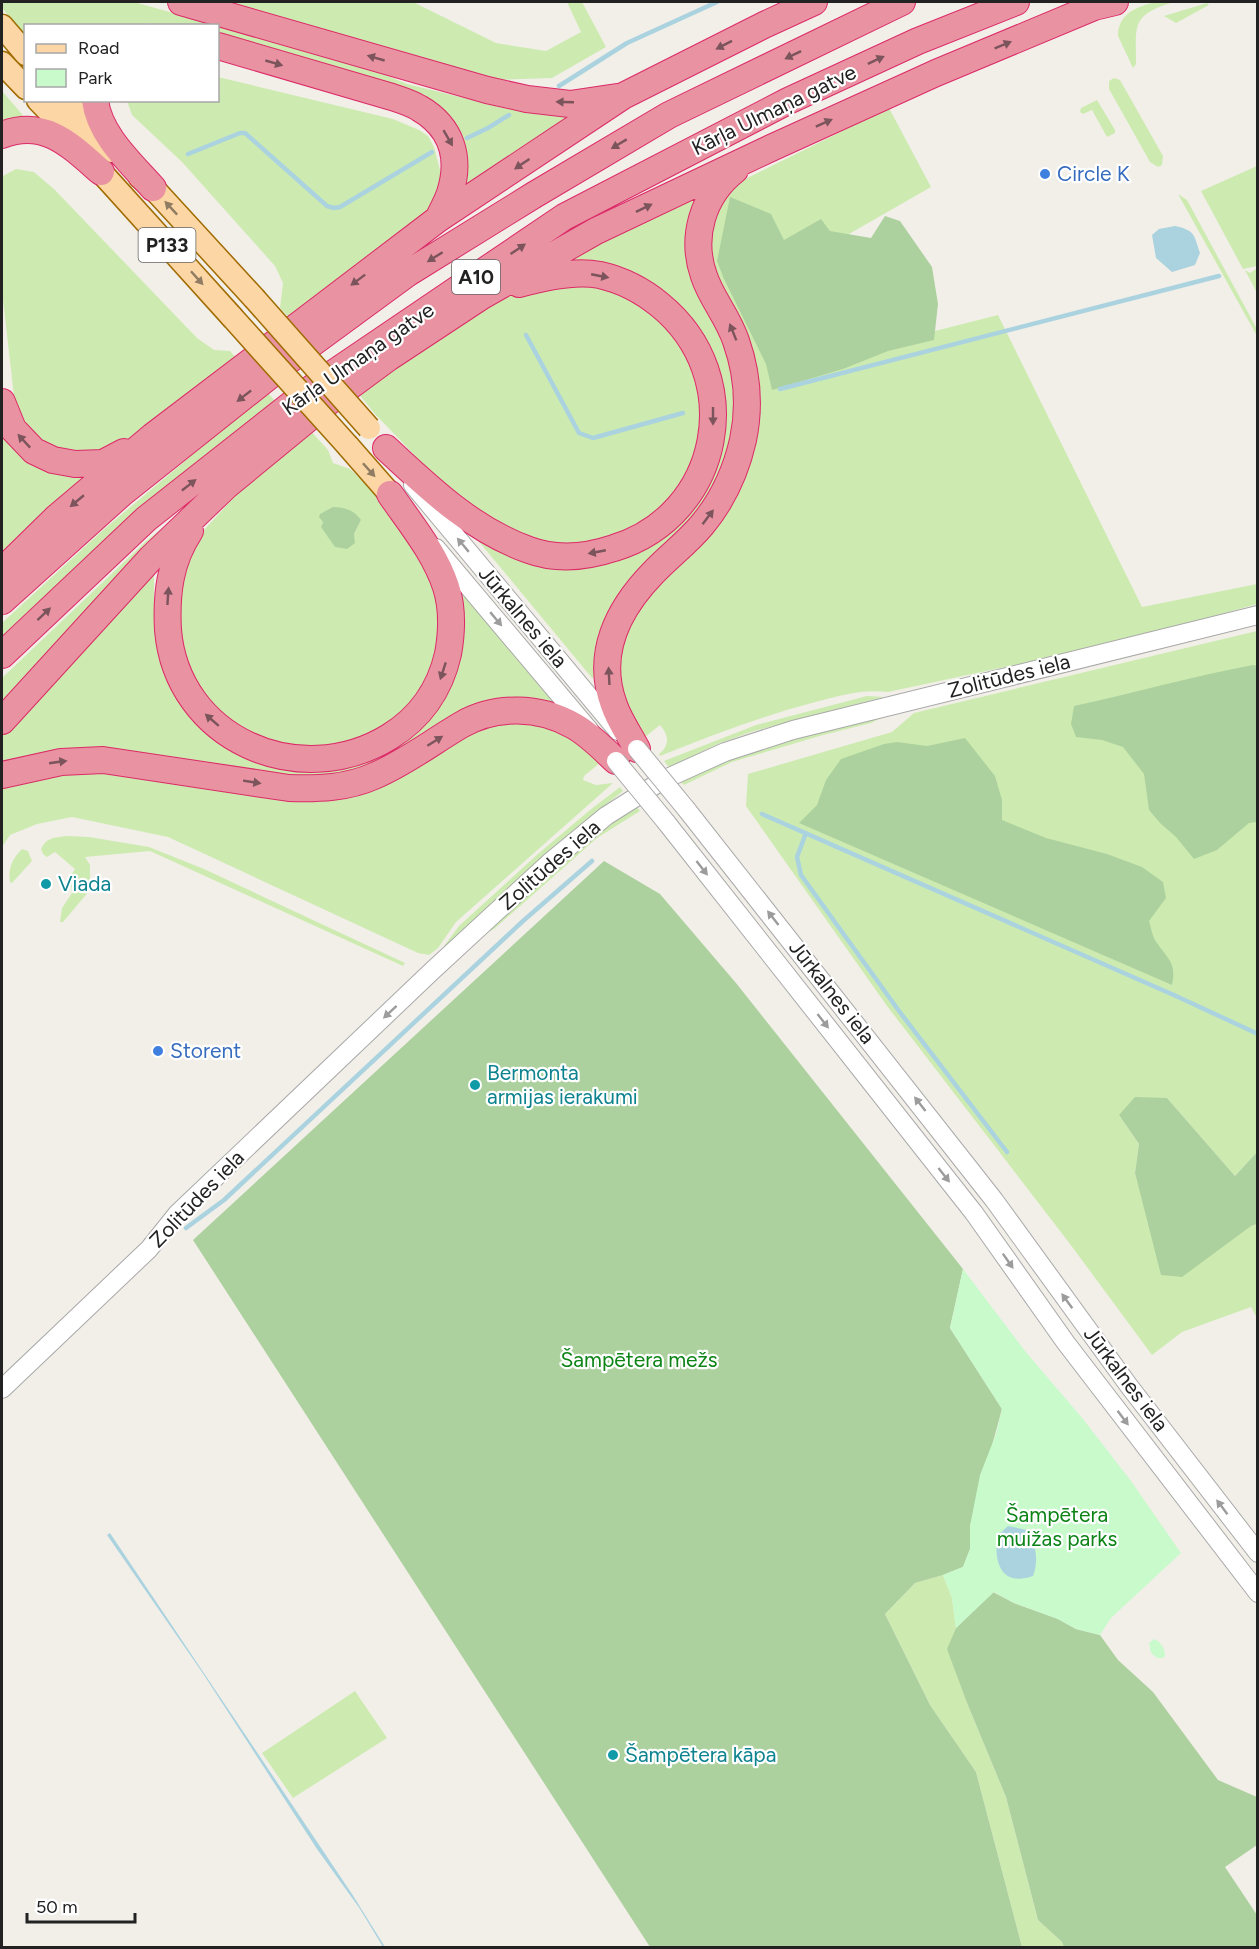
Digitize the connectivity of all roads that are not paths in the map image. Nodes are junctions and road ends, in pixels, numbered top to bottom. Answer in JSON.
{"nodes":[{"id":1,"x":181,"y":2,"type":"edge"},
{"id":2,"x":814,"y":2,"type":"edge"},
{"id":3,"x":902,"y":2,"type":"edge"},
{"id":4,"x":1016,"y":2,"type":"edge"},
{"id":5,"x":1104,"y":4,"type":"edge"},
{"id":6,"x":2,"y":26,"type":"edge"},
{"id":7,"x":219,"y":46,"type":"edge"},
{"id":8,"x":24,"y":52,"type":"edge"},
{"id":9,"x":2,"y":63,"type":"edge"},
{"id":10,"x":24,"y":86,"type":"edge"},
{"id":11,"x":623,"y":96,"type":"junction"},
{"id":12,"x":40,"y":102,"type":"edge"},
{"id":13,"x":68,"y":102,"type":"edge"},
{"id":14,"x":95,"y":102,"type":"edge"},
{"id":15,"x":2,"y":135,"type":"edge"},
{"id":16,"x":771,"y":148,"type":"junction"},
{"id":17,"x":101,"y":172,"type":"junction"},
{"id":18,"x":153,"y":188,"type":"junction"},
{"id":19,"x":438,"y":219,"type":"junction"},
{"id":20,"x":482,"y":296,"type":"junction"},
{"id":21,"x":2,"y":402,"type":"edge"},
{"id":22,"x":153,"y":436,"type":"junction"},
{"id":23,"x":386,"y":448,"type":"junction"},
{"id":24,"x":226,"y":486,"type":"junction"},
{"id":25,"x":390,"y":494,"type":"junction"},
{"id":26,"x":2,"y":571,"type":"edge"},
{"id":27,"x":2,"y":601,"type":"edge"},
{"id":28,"x":1257,"y":615,"type":"edge"},
{"id":29,"x":2,"y":655,"type":"edge"},
{"id":30,"x":2,"y":721,"type":"edge"},
{"id":31,"x":626,"y":755,"type":"junction"},
{"id":32,"x":2,"y":775,"type":"edge"},
{"id":33,"x":2,"y":1389,"type":"edge"},
{"id":34,"x":1257,"y":1553,"type":"edge"},
{"id":35,"x":1257,"y":1593,"type":"edge"}],
"edges":[{"from":11,"to":1,"type":"highway","one_way":true},
{"from":2,"to":11,"type":"highway","one_way":true},
{"from":3,"to":27,"type":"highway","name":"Kārļa Ulmaņa gatve","number":"A10","one_way":true},
{"from":29,"to":4,"type":"highway","name":"Kārļa Ulmaņa gatve","number":"A10","one_way":true},
{"from":16,"to":5,"type":"highway","one_way":true},
{"from":6,"to":8,"type":"main road"},
{"from":7,"to":19,"type":"highway","one_way":true},
{"from":9,"to":10,"type":"main road"},
{"from":11,"to":19,"type":"highway","one_way":true},
{"from":12,"to":17,"type":"main road","number":"P133"},
{"from":13,"to":18,"type":"main road","number":"P133"},
{"from":14,"to":18,"type":"highway"},
{"from":15,"to":17,"type":"highway"},
{"from":20,"to":16,"type":"highway","one_way":true},
{"from":31,"to":16,"type":"highway","one_way":true},
{"from":17,"to":25,"type":"main road","number":"P133","one_way":true,"bridge":true},
{"from":23,"to":18,"type":"main road","number":"P133","one_way":true,"bridge":true},
{"from":19,"to":22,"type":"highway","one_way":true},
{"from":20,"to":23,"type":"highway","one_way":true},
{"from":20,"to":24,"type":"highway"},
{"from":22,"to":21,"type":"highway","one_way":true},
{"from":22,"to":26,"type":"highway","one_way":true},
{"from":31,"to":23,"type":"street","name":"Jūrkalnes iela","one_way":true},
{"from":25,"to":24,"type":"highway","one_way":true},
{"from":24,"to":30,"type":"highway"},
{"from":25,"to":31,"type":"street","name":"Jūrkalnes iela","one_way":true},
{"from":28,"to":33,"type":"street","name":"Zolitūdes iela","one_way":true},
{"from":32,"to":31,"type":"highway","one_way":true},
{"from":34,"to":31,"type":"street","name":"Jūrkalnes iela","one_way":true,"bridge":true},
{"from":31,"to":35,"type":"street","name":"Jūrkalnes iela","one_way":true,"bridge":true}]}
